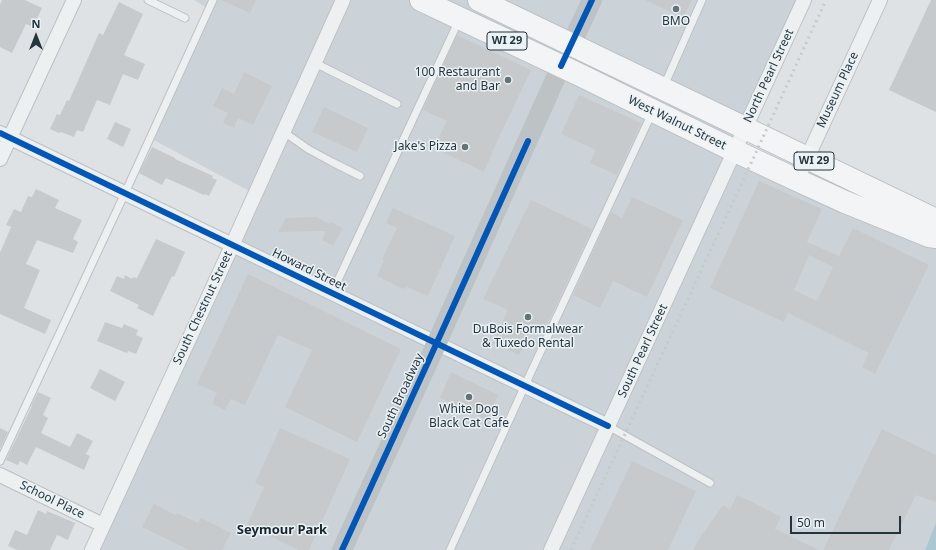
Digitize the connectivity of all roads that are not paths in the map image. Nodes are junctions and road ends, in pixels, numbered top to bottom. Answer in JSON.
{"nodes":[{"id":1,"x":74,"y":0,"type":"edge"},
{"id":2,"x":148,"y":0,"type":"edge"},
{"id":3,"x":213,"y":0,"type":"edge"},
{"id":4,"x":344,"y":0,"type":"edge"},
{"id":5,"x":421,"y":0,"type":"edge"},
{"id":6,"x":478,"y":0,"type":"edge"},
{"id":7,"x":592,"y":0,"type":"edge"},
{"id":8,"x":702,"y":0,"type":"edge"},
{"id":9,"x":804,"y":0,"type":"edge"},
{"id":10,"x":880,"y":0,"type":"edge"},
{"id":11,"x":185,"y":18,"type":"dead end"},
{"id":12,"x":460,"y":18,"type":"junction"},
{"id":13,"x":572,"y":44,"type":"junction"},
{"id":14,"x":315,"y":63,"type":"junction"},
{"id":15,"x":561,"y":66,"type":"junction"},
{"id":16,"x":663,"y":88,"type":"junction"},
{"id":17,"x":397,"y":104,"type":"dead end"},
{"id":18,"x":653,"y":111,"type":"junction"},
{"id":19,"x":745,"y":129,"type":"junction"},
{"id":20,"x":284,"y":132,"type":"junction"},
{"id":21,"x":5,"y":135,"type":"edge"},
{"id":22,"x":734,"y":152,"type":"junction"},
{"id":23,"x":808,"y":157,"type":"junction"},
{"id":24,"x":0,"y":159,"type":"edge"},
{"id":25,"x":360,"y":176,"type":"dead end"},
{"id":26,"x":797,"y":180,"type":"junction"},
{"id":27,"x":125,"y":193,"type":"junction"},
{"id":28,"x":936,"y":220,"type":"edge"},
{"id":29,"x":936,"y":237,"type":"edge"},
{"id":30,"x":232,"y":245,"type":"junction"},
{"id":31,"x":332,"y":293,"type":"junction"},
{"id":32,"x":437,"y":344,"type":"junction"},
{"id":33,"x":525,"y":386,"type":"junction"},
{"id":34,"x":608,"y":426,"type":"junction"},
{"id":35,"x":0,"y":461,"type":"edge"},
{"id":36,"x":0,"y":475,"type":"edge"},
{"id":37,"x":710,"y":483,"type":"dead end"},
{"id":38,"x":103,"y":525,"type":"junction"},
{"id":39,"x":92,"y":550,"type":"edge"},
{"id":40,"x":342,"y":550,"type":"edge"},
{"id":41,"x":450,"y":550,"type":"edge"},
{"id":42,"x":551,"y":550,"type":"edge"}],
"edges":[{"from":1,"to":21,"type":"street"},
{"from":2,"to":11,"type":"lane"},
{"from":3,"to":27,"type":"lane"},
{"from":4,"to":14,"type":"street","name":"South Chestnut Street"},
{"from":5,"to":12,"type":"main road","name":"West Walnut Street","number":"WI 29"},
{"from":6,"to":13,"type":"main road","name":"West Walnut Street","number":"WI 29"},
{"from":7,"to":13,"type":"street","name":"South Broadway"},
{"from":8,"to":16,"type":"lane"},
{"from":9,"to":19,"type":"street","name":"North Pearl Street"},
{"from":10,"to":23,"type":"street","name":"Museum Place"},
{"from":12,"to":15,"type":"main road","name":"West Walnut Street","number":"WI 29"},
{"from":12,"to":31,"type":"lane"},
{"from":13,"to":15,"type":"street","name":"South Broadway"},
{"from":13,"to":16,"type":"main road","name":"West Walnut Street","number":"WI 29"},
{"from":14,"to":17,"type":"lane"},
{"from":14,"to":20,"type":"street","name":"South Chestnut Street"},
{"from":15,"to":18,"type":"main road","name":"West Walnut Street","number":"WI 29"},
{"from":15,"to":32,"type":"street","name":"South Broadway"},
{"from":16,"to":19,"type":"main road","name":"West Walnut Street","number":"WI 29"},
{"from":18,"to":22,"type":"main road","name":"West Walnut Street","number":"WI 29"},
{"from":18,"to":33,"type":"lane"},
{"from":19,"to":22,"type":"street","name":"North Pearl Street"},
{"from":19,"to":23,"type":"main road","name":"West Walnut Street","number":"WI 29"},
{"from":20,"to":25,"type":"lane"},
{"from":20,"to":30,"type":"street","name":"South Chestnut Street"},
{"from":21,"to":24,"type":"street"},
{"from":21,"to":27,"type":"street","name":"Howard Street"},
{"from":22,"to":26,"type":"main road","name":"West Walnut Street","number":"WI 29"},
{"from":22,"to":34,"type":"street","name":"South Pearl Street"},
{"from":23,"to":26,"type":"street","name":"Museum Place"},
{"from":23,"to":28,"type":"main road","name":"West Walnut Street","number":"WI 29"},
{"from":26,"to":29,"type":"main road","name":"West Walnut Street","number":"WI 29"},
{"from":27,"to":30,"type":"street","name":"Howard Street"},
{"from":27,"to":35,"type":"lane"},
{"from":30,"to":31,"type":"street","name":"Howard Street"},
{"from":30,"to":38,"type":"street","name":"South Chestnut Street"},
{"from":31,"to":32,"type":"street","name":"Howard Street"},
{"from":32,"to":33,"type":"street","name":"Howard Street"},
{"from":32,"to":40,"type":"street","name":"South Broadway"},
{"from":33,"to":34,"type":"street","name":"Howard Street"},
{"from":33,"to":41,"type":"lane"},
{"from":34,"to":37,"type":"lane"},
{"from":34,"to":42,"type":"street","name":"South Pearl Street"},
{"from":36,"to":38,"type":"street","name":"School Place"},
{"from":38,"to":39,"type":"street","name":"South Chestnut Street"}]}
